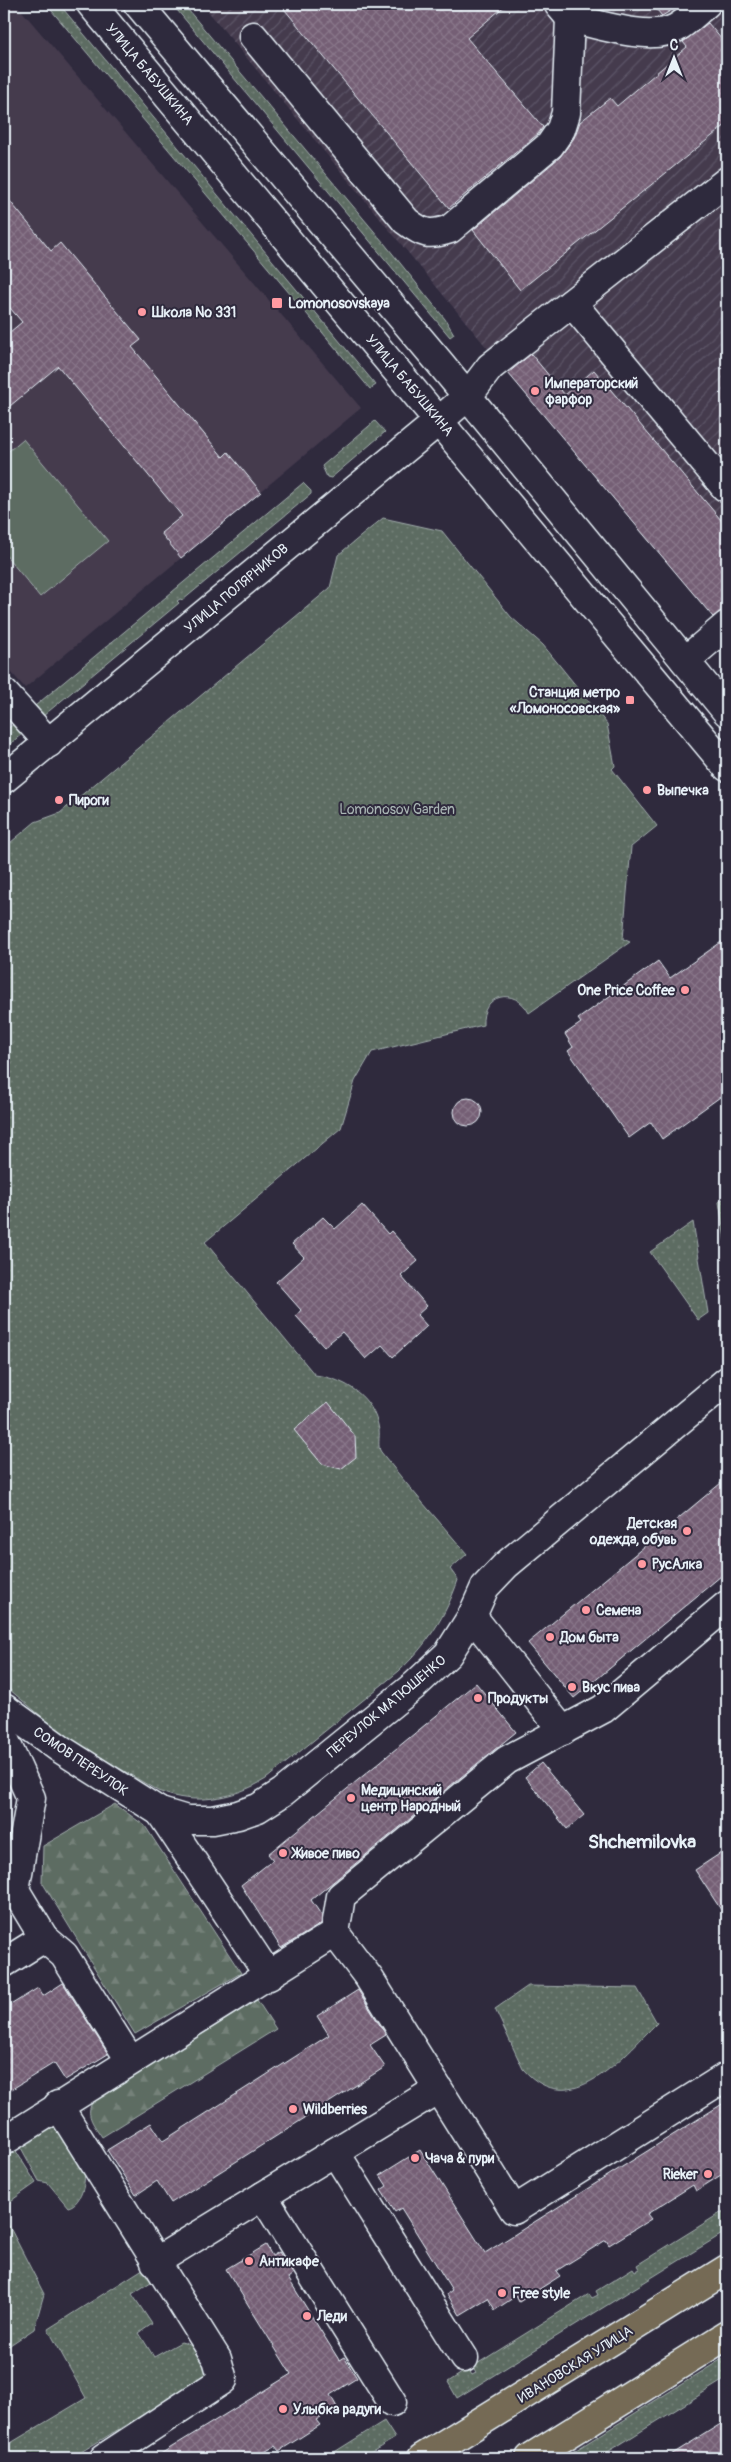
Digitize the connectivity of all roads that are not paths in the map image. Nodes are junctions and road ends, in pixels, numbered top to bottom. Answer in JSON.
{"nodes":[{"id":1,"x":91,"y":4,"type":"edge"},
{"id":2,"x":138,"y":4,"type":"edge"},
{"id":3,"x":706,"y":4,"type":"edge"},
{"id":4,"x":564,"y":11,"type":"edge"},
{"id":5,"x":253,"y":36,"type":"dead end"},
{"id":6,"x":727,"y":181,"type":"edge"},
{"id":7,"x":572,"y":303,"type":"junction"},
{"id":8,"x":468,"y":396,"type":"junction"},
{"id":9,"x":440,"y":420,"type":"junction"},
{"id":10,"x":726,"y":487,"type":"dead end"},
{"id":11,"x":727,"y":625,"type":"edge"},
{"id":12,"x":685,"y":660,"type":"junction"},
{"id":13,"x":4,"y":694,"type":"edge"},
{"id":14,"x":727,"y":712,"type":"edge"},
{"id":15,"x":49,"y":743,"type":"junction"},
{"id":16,"x":727,"y":767,"type":"edge"},
{"id":17,"x":4,"y":779,"type":"edge"},
{"id":18,"x":724,"y":1390,"type":"edge"},
{"id":19,"x":727,"y":1605,"type":"edge"},
{"id":20,"x":472,"y":1616,"type":"junction"},
{"id":21,"x":4,"y":1708,"type":"edge"},
{"id":22,"x":563,"y":1731,"type":"junction"},
{"id":23,"x":4,"y":1738,"type":"edge"},
{"id":24,"x":160,"y":1812,"type":"junction"},
{"id":25,"x":10,"y":1894,"type":"edge"},
{"id":26,"x":335,"y":1933,"type":"junction"},
{"id":27,"x":44,"y":1938,"type":"junction"},
{"id":28,"x":4,"y":1963,"type":"edge"},
{"id":29,"x":269,"y":1976,"type":"junction"},
{"id":30,"x":130,"y":2060,"type":"junction"},
{"id":31,"x":727,"y":2076,"type":"edge"},
{"id":32,"x":438,"y":2089,"type":"junction"},
{"id":33,"x":58,"y":2105,"type":"junction"},
{"id":34,"x":4,"y":2141,"type":"edge"},
{"id":35,"x":335,"y":2152,"type":"junction"},
{"id":36,"x":263,"y":2196,"type":"junction"},
{"id":37,"x":155,"y":2262,"type":"junction"},
{"id":38,"x":727,"y":2269,"type":"edge"},
{"id":39,"x":727,"y":2335,"type":"edge"},
{"id":40,"x":464,"y":2358,"type":"dead end"},
{"id":41,"x":392,"y":2402,"type":"dead end"},
{"id":42,"x":104,"y":2458,"type":"edge"},
{"id":43,"x":422,"y":2458,"type":"edge"},
{"id":44,"x":530,"y":2458,"type":"edge"}],
"edges":[{"from":1,"to":9,"type":"street","name":"УЛИЦА БАБУШКИНА"},
{"from":2,"to":8,"type":"street"},
{"from":3,"to":4,"type":"street"},
{"from":4,"to":5,"type":"street"},
{"from":6,"to":7,"type":"street","name":"УЛИЦА ПОЛЯРНИКОВ"},
{"from":7,"to":8,"type":"street","name":"УЛИЦА ПОЛЯРНИКОВ"},
{"from":7,"to":10,"type":"street"},
{"from":8,"to":9,"type":"street","name":"УЛИЦА ПОЛЯРНИКОВ"},
{"from":8,"to":12,"type":"street"},
{"from":9,"to":15,"type":"street","name":"УЛИЦА ПОЛЯРНИКОВ"},
{"from":9,"to":16,"type":"street","name":"УЛИЦА БАБУШКИНА"},
{"from":11,"to":12,"type":"street"},
{"from":12,"to":14,"type":"street"},
{"from":13,"to":15,"type":"street"},
{"from":15,"to":17,"type":"street","name":"УЛИЦА ПОЛЯРНИКОВ"},
{"from":18,"to":20,"type":"street","name":"ПЕРЕУЛОК МАТЮШЕНКО"},
{"from":19,"to":22,"type":"street"},
{"from":20,"to":22,"type":"street"},
{"from":20,"to":24,"type":"street","name":"ПЕРЕУЛОК МАТЮШЕНКО"},
{"from":21,"to":24,"type":"street","name":"СОМОВ ПЕРЕУЛОК"},
{"from":22,"to":26,"type":"street"},
{"from":23,"to":25,"type":"street"},
{"from":24,"to":29,"type":"street"},
{"from":25,"to":27,"type":"street"},
{"from":26,"to":29,"type":"street"},
{"from":26,"to":32,"type":"street"},
{"from":27,"to":28,"type":"street"},
{"from":27,"to":30,"type":"street"},
{"from":29,"to":30,"type":"street"},
{"from":30,"to":33,"type":"street"},
{"from":31,"to":32,"type":"street"},
{"from":32,"to":35,"type":"street"},
{"from":33,"to":34,"type":"street"},
{"from":33,"to":37,"type":"street"},
{"from":35,"to":36,"type":"street"},
{"from":35,"to":40,"type":"street"},
{"from":36,"to":37,"type":"street"},
{"from":36,"to":41,"type":"street"},
{"from":37,"to":42,"type":"street"},
{"from":38,"to":43,"type":"main road","name":"ИВАНОВСКАЯ УЛИЦА"},
{"from":39,"to":44,"type":"main road"}]}
